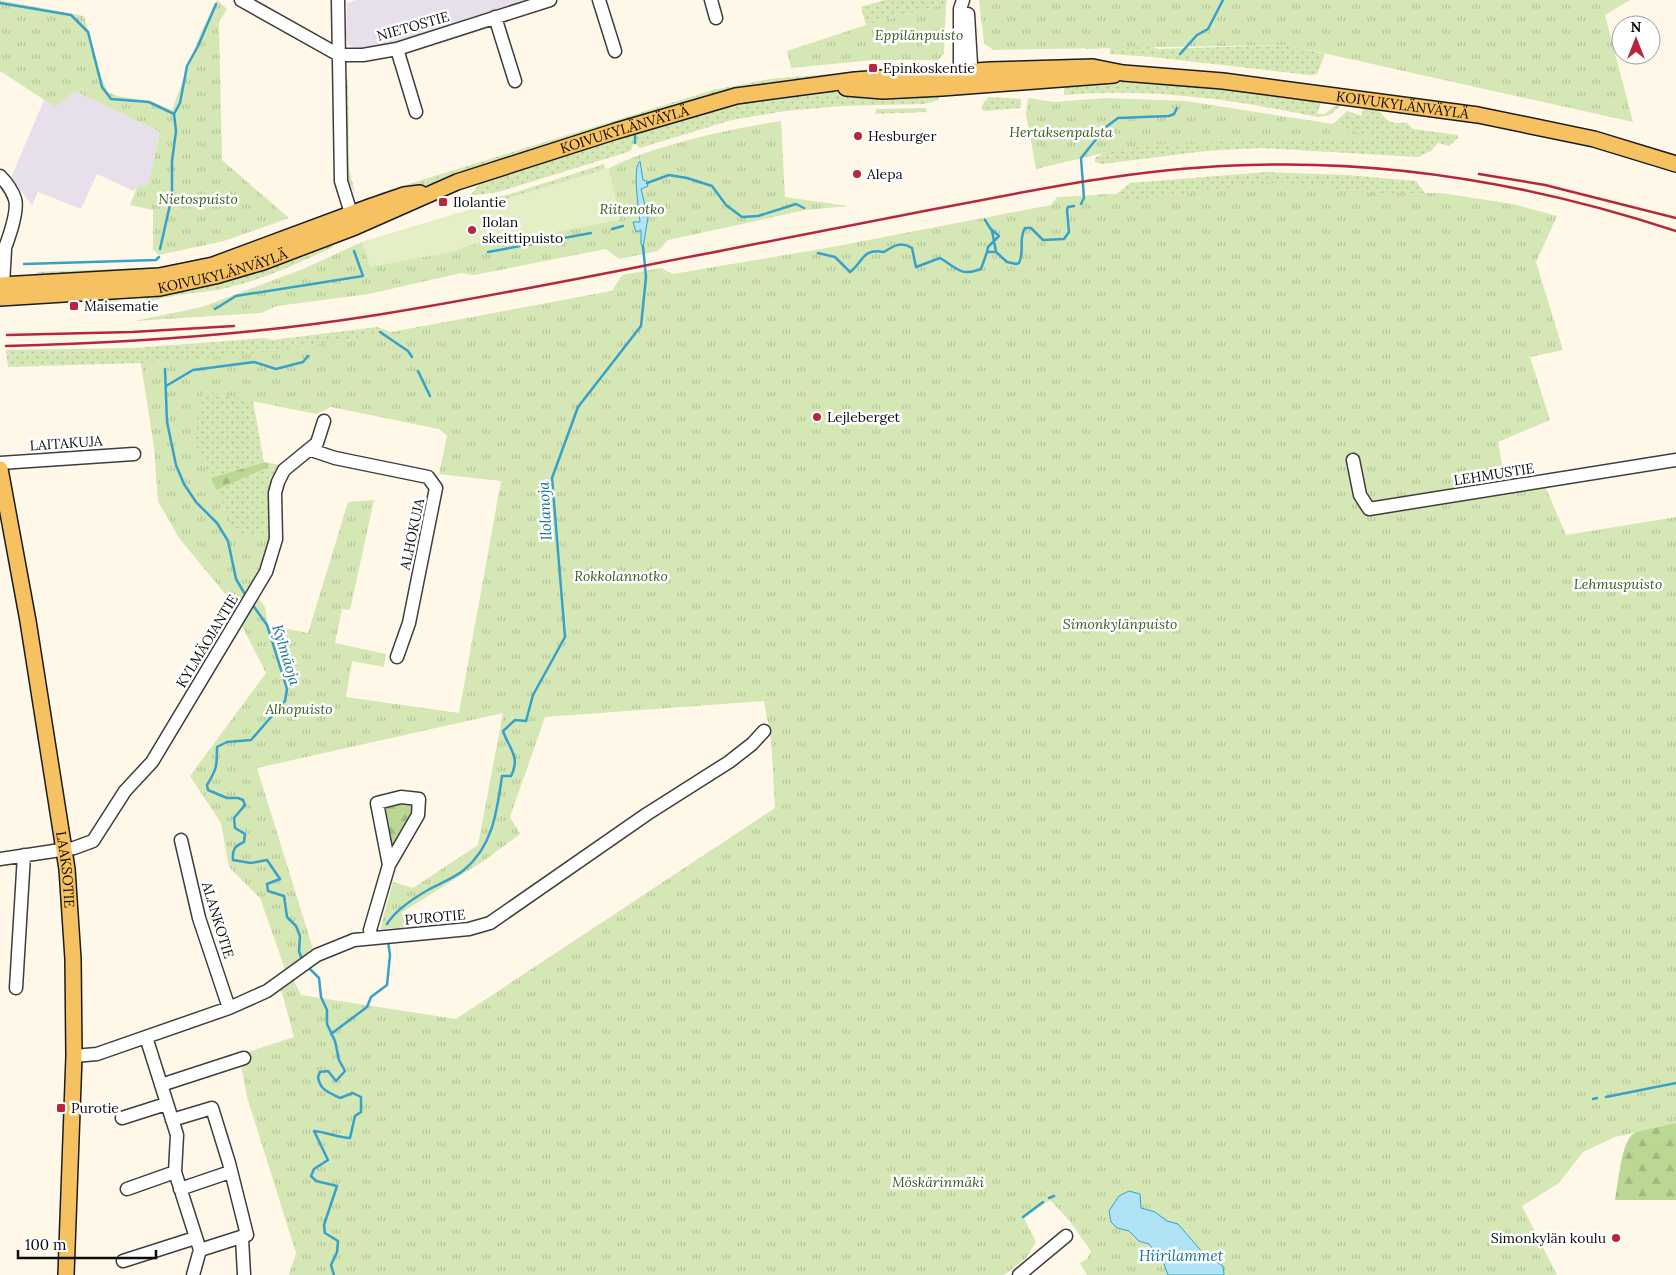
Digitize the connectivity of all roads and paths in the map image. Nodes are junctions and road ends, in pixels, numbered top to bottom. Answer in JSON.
{"nodes":[{"id":1,"x":241,"y":0,"type":"edge"},
{"id":2,"x":338,"y":0,"type":"edge"},
{"id":3,"x":550,"y":0,"type":"edge"},
{"id":4,"x":599,"y":0,"type":"edge"},
{"id":5,"x":711,"y":0,"type":"edge"},
{"id":6,"x":964,"y":0,"type":"edge"},
{"id":7,"x":495,"y":17,"type":"junction"},
{"id":8,"x":716,"y":18,"type":"dead end"},
{"id":9,"x":397,"y":49,"type":"junction"},
{"id":10,"x":615,"y":51,"type":"dead end"},
{"id":11,"x":339,"y":55,"type":"junction"},
{"id":12,"x":966,"y":79,"type":"junction"},
{"id":13,"x":515,"y":81,"type":"dead end"},
{"id":14,"x":416,"y":112,"type":"dead end"},
{"id":15,"x":1676,"y":164,"type":"edge"},
{"id":16,"x":0,"y":176,"type":"edge"},
{"id":17,"x":353,"y":220,"type":"junction"},
{"id":18,"x":3,"y":254,"type":"edge"},
{"id":19,"x":1,"y":295,"type":"edge"},
{"id":20,"x":324,"y":421,"type":"dead end"},
{"id":21,"x":311,"y":450,"type":"junction"},
{"id":22,"x":134,"y":454,"type":"dead end"},
{"id":23,"x":1353,"y":460,"type":"dead end"},
{"id":24,"x":1676,"y":460,"type":"edge"},
{"id":25,"x":0,"y":463,"type":"edge"},
{"id":26,"x":1,"y":477,"type":"edge"},
{"id":27,"x":397,"y":657,"type":"dead end"},
{"id":28,"x":764,"y":731,"type":"dead end"},
{"id":29,"x":181,"y":840,"type":"dead end"},
{"id":30,"x":64,"y":849,"type":"junction"},
{"id":31,"x":24,"y":855,"type":"junction"},
{"id":32,"x":0,"y":858,"type":"edge"},
{"id":33,"x":390,"y":865,"type":"junction"},
{"id":34,"x":371,"y":937,"type":"junction"},
{"id":35,"x":16,"y":988,"type":"dead end"},
{"id":36,"x":229,"y":1008,"type":"junction"},
{"id":37,"x":146,"y":1037,"type":"junction"},
{"id":38,"x":74,"y":1056,"type":"junction"},
{"id":39,"x":244,"y":1058,"type":"dead end"},
{"id":40,"x":161,"y":1085,"type":"junction"},
{"id":41,"x":166,"y":1104,"type":"junction"},
{"id":42,"x":122,"y":1118,"type":"dead end"},
{"id":43,"x":172,"y":1120,"type":"junction"},
{"id":44,"x":175,"y":1172,"type":"junction"},
{"id":45,"x":230,"y":1172,"type":"junction"},
{"id":46,"x":127,"y":1188,"type":"dead end"},
{"id":47,"x":180,"y":1189,"type":"junction"},
{"id":48,"x":1066,"y":1236,"type":"dead end"},
{"id":49,"x":195,"y":1238,"type":"junction"},
{"id":50,"x":242,"y":1238,"type":"junction"},
{"id":51,"x":200,"y":1250,"type":"junction"},
{"id":52,"x":123,"y":1261,"type":"dead end"},
{"id":53,"x":66,"y":1275,"type":"edge"},
{"id":54,"x":193,"y":1275,"type":"edge"},
{"id":55,"x":244,"y":1275,"type":"edge"},
{"id":56,"x":1018,"y":1275,"type":"edge"}],
"edges":[{"from":1,"to":11,"type":"street"},
{"from":2,"to":11,"type":"street"},
{"from":3,"to":7,"type":"street","name":"NIETOSTIE"},
{"from":4,"to":10,"type":"street"},
{"from":5,"to":8,"type":"street"},
{"from":6,"to":12,"type":"street"},
{"from":7,"to":9,"type":"street","name":"NIETOSTIE"},
{"from":7,"to":13,"type":"street"},
{"from":9,"to":11,"type":"street","name":"NIETOSTIE"},
{"from":9,"to":14,"type":"street"},
{"from":11,"to":17,"type":"street"},
{"from":12,"to":15,"type":"main road","name":"KOIVUKYLÄNVÄYLÄ"},
{"from":12,"to":17,"type":"main road","name":"KOIVUKYLÄNVÄYLÄ"},
{"from":16,"to":18,"type":"street"},
{"from":17,"to":19,"type":"main road","name":"KOIVUKYLÄNVÄYLÄ"},
{"from":18,"to":19,"type":"street"},
{"from":20,"to":21,"type":"street","name":"KYLMÄOJANTIE"},
{"from":21,"to":27,"type":"street","name":"ALHOKUJA"},
{"from":21,"to":30,"type":"street","name":"KYLMÄOJANTIE"},
{"from":22,"to":25,"type":"street","name":"LAITAKUJA"},
{"from":23,"to":24,"type":"street","name":"LEHMUSTIE"},
{"from":26,"to":30,"type":"main road","name":"LAAKSOTIE"},
{"from":28,"to":34,"type":"street","name":"PUROTIE"},
{"from":29,"to":36,"type":"street","name":"ALANKOTIE"},
{"from":30,"to":31,"type":"street","name":"KYLMÄOJANTIE"},
{"from":30,"to":38,"type":"main road","name":"LAAKSOTIE"},
{"from":31,"to":32,"type":"street","name":"KYLMÄOJANTIE"},
{"from":31,"to":35,"type":"street"},
{"from":33,"to":33,"type":"street"},
{"from":33,"to":34,"type":"street"},
{"from":34,"to":36,"type":"street","name":"PUROTIE"},
{"from":36,"to":37,"type":"street","name":"PUROTIE"},
{"from":37,"to":38,"type":"street","name":"PUROTIE"},
{"from":37,"to":40,"type":"street"},
{"from":38,"to":53,"type":"main road","name":"LAAKSOTIE"},
{"from":39,"to":40,"type":"street"},
{"from":40,"to":41,"type":"street"},
{"from":41,"to":42,"type":"street"},
{"from":41,"to":43,"type":"street"},
{"from":43,"to":44,"type":"street"},
{"from":43,"to":45,"type":"street"},
{"from":44,"to":46,"type":"street"},
{"from":44,"to":47,"type":"street"},
{"from":45,"to":47,"type":"street"},
{"from":45,"to":50,"type":"street"},
{"from":47,"to":49,"type":"street"},
{"from":48,"to":56,"type":"street"},
{"from":49,"to":51,"type":"street"},
{"from":49,"to":52,"type":"street"},
{"from":50,"to":51,"type":"street"},
{"from":50,"to":55,"type":"street"},
{"from":51,"to":54,"type":"street"}]}
